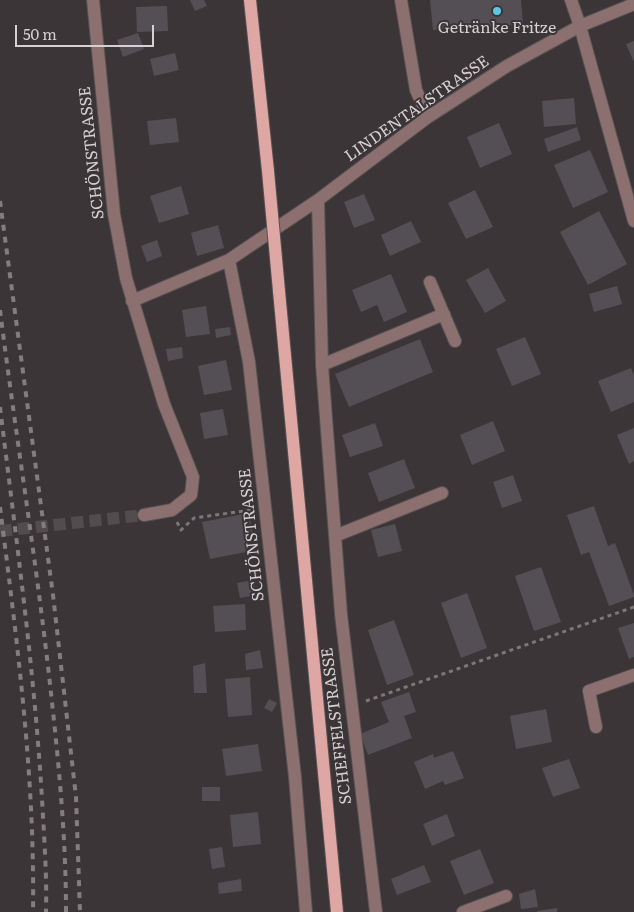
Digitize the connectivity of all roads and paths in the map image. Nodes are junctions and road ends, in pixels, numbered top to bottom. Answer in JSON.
{"nodes":[{"id":1,"x":93,"y":0,"type":"edge"},
{"id":2,"x":250,"y":0,"type":"edge"},
{"id":3,"x":401,"y":0,"type":"edge"},
{"id":4,"x":571,"y":0,"type":"edge"},
{"id":5,"x":634,"y":4,"type":"edge"},
{"id":6,"x":580,"y":26,"type":"junction"},
{"id":7,"x":428,"y":117,"type":"junction"},
{"id":8,"x":318,"y":200,"type":"junction"},
{"id":9,"x":634,"y":221,"type":"edge"},
{"id":10,"x":229,"y":260,"type":"junction"},
{"id":11,"x":430,"y":282,"type":"dead end"},
{"id":12,"x":132,"y":301,"type":"junction"},
{"id":13,"x":444,"y":314,"type":"junction"},
{"id":14,"x":455,"y":341,"type":"dead end"},
{"id":15,"x":322,"y":365,"type":"junction"},
{"id":16,"x":442,"y":494,"type":"dead end"},
{"id":17,"x":265,"y":507,"type":"junction"},
{"id":18,"x":144,"y":515,"type":"tunnel mouth"},
{"id":19,"x":180,"y":530,"type":"dead end"},
{"id":20,"x":335,"y":536,"type":"junction"},
{"id":21,"x":634,"y":607,"type":"edge"},
{"id":22,"x":634,"y":675,"type":"edge"},
{"id":23,"x":351,"y":706,"type":"junction"},
{"id":24,"x":596,"y":728,"type":"dead end"},
{"id":25,"x":506,"y":896,"type":"dead end"},
{"id":26,"x":306,"y":912,"type":"edge"},
{"id":27,"x":337,"y":912,"type":"edge"},
{"id":28,"x":376,"y":912,"type":"edge"},
{"id":29,"x":463,"y":912,"type":"edge"}],
"edges":[{"from":1,"to":12,"type":"street","name":"SCHÖNSTRASSE"},
{"from":2,"to":27,"type":"main road","bridge":true},
{"from":3,"to":7,"type":"street"},
{"from":4,"to":6,"type":"street"},
{"from":5,"to":6,"type":"street","name":"LINDENTALSTRASSE"},
{"from":6,"to":7,"type":"street","name":"LINDENTALSTRASSE"},
{"from":6,"to":9,"type":"street"},
{"from":7,"to":8,"type":"street","name":"LINDENTALSTRASSE"},
{"from":8,"to":10,"type":"street","name":"LINDENTALSTRASSE"},
{"from":8,"to":15,"type":"street","name":"SCHEFFELSTRASSE"},
{"from":10,"to":12,"type":"street"},
{"from":10,"to":17,"type":"street","name":"SCHÖNSTRASSE"},
{"from":11,"to":13,"type":"street"},
{"from":12,"to":18,"type":"street","name":"SCHÖNSTRASSE"},
{"from":13,"to":14,"type":"street"},
{"from":13,"to":15,"type":"street"},
{"from":15,"to":20,"type":"street","name":"SCHEFFELSTRASSE"},
{"from":16,"to":20,"type":"street"},
{"from":17,"to":19,"type":"path"},
{"from":17,"to":26,"type":"street","name":"SCHÖNSTRASSE"},
{"from":20,"to":23,"type":"street","name":"SCHEFFELSTRASSE"},
{"from":21,"to":23,"type":"path"},
{"from":22,"to":24,"type":"street"},
{"from":23,"to":28,"type":"street","name":"SCHEFFELSTRASSE"},
{"from":25,"to":29,"type":"street"}]}
